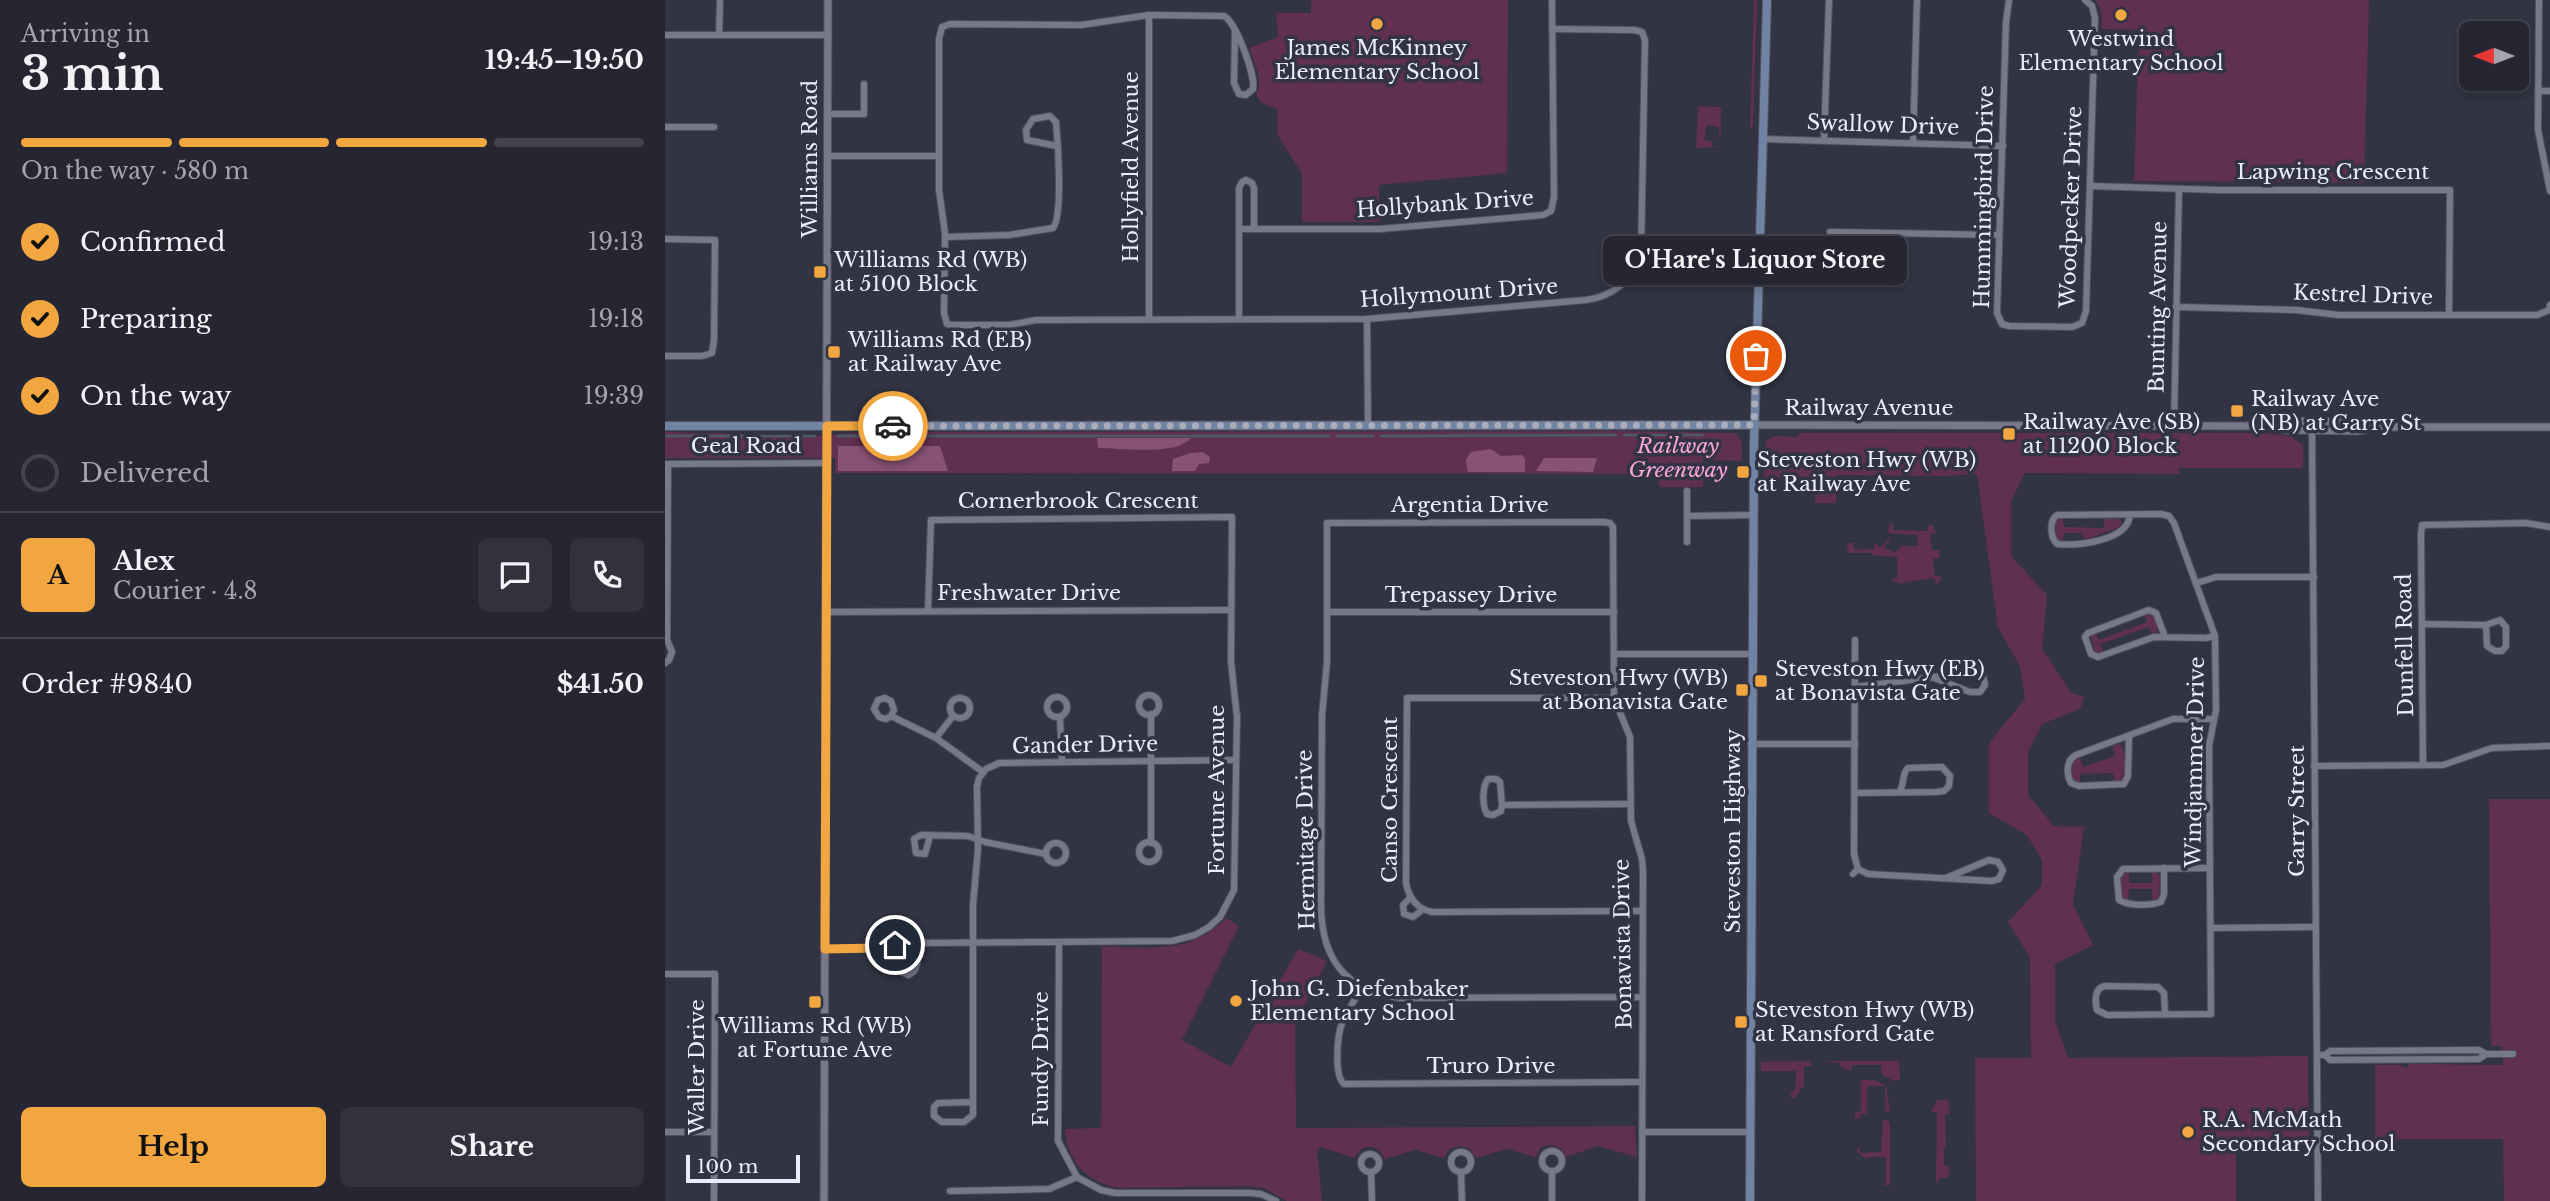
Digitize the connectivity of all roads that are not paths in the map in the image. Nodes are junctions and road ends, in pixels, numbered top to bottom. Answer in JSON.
{"nodes":[{"id":1,"x":720,"y":0,"type":"edge"},
{"id":2,"x":828,"y":0,"type":"edge"},
{"id":3,"x":1552,"y":0,"type":"edge"},
{"id":4,"x":1767,"y":0,"type":"edge"},
{"id":5,"x":1829,"y":0,"type":"edge"},
{"id":6,"x":1917,"y":0,"type":"edge"},
{"id":7,"x":2010,"y":0,"type":"edge"},
{"id":8,"x":2085,"y":0,"type":"edge"},
{"id":9,"x":2539,"y":0,"type":"edge"},
{"id":10,"x":1149,"y":16,"type":"junction"},
{"id":11,"x":1552,"y":29,"type":"junction"},
{"id":12,"x":1235,"y":31,"type":"junction"},
{"id":13,"x":665,"y":35,"type":"edge"},
{"id":14,"x":719,"y":35,"type":"junction"},
{"id":15,"x":828,"y":35,"type":"junction"},
{"id":16,"x":863,"y":84,"type":"dead end"},
{"id":17,"x":2537,"y":91,"type":"junction"},
{"id":18,"x":2550,"y":91,"type":"edge"},
{"id":19,"x":827,"y":114,"type":"junction"},
{"id":20,"x":665,"y":127,"type":"edge"},
{"id":21,"x":714,"y":127,"type":"dead end"},
{"id":22,"x":1763,"y":139,"type":"junction"},
{"id":23,"x":1824,"y":140,"type":"junction"},
{"id":24,"x":1913,"y":143,"type":"junction"},
{"id":25,"x":1057,"y":146,"type":"junction"},
{"id":26,"x":2003,"y":146,"type":"junction"},
{"id":27,"x":828,"y":156,"type":"junction"},
{"id":28,"x":938,"y":156,"type":"junction"},
{"id":29,"x":2090,"y":186,"type":"junction"},
{"id":30,"x":2179,"y":189,"type":"junction"},
{"id":31,"x":2550,"y":191,"type":"edge"},
{"id":32,"x":1239,"y":229,"type":"junction"},
{"id":33,"x":1254,"y":229,"type":"junction"},
{"id":34,"x":1830,"y":232,"type":"dead end"},
{"id":35,"x":1999,"y":235,"type":"junction"},
{"id":36,"x":945,"y":237,"type":"junction"},
{"id":37,"x":665,"y":239,"type":"edge"},
{"id":38,"x":2176,"y":307,"type":"junction"},
{"id":39,"x":2549,"y":307,"type":"edge"},
{"id":40,"x":2449,"y":315,"type":"junction"},
{"id":41,"x":1239,"y":318,"type":"junction"},
{"id":42,"x":1149,"y":319,"type":"junction"},
{"id":43,"x":1367,"y":319,"type":"junction"},
{"id":44,"x":2072,"y":327,"type":"joint"},
{"id":45,"x":665,"y":356,"type":"edge"},
{"id":46,"x":2312,"y":421,"type":"junction"},
{"id":47,"x":1754,"y":425,"type":"junction"},
{"id":48,"x":665,"y":426,"type":"edge"},
{"id":49,"x":827,"y":426,"type":"junction"},
{"id":50,"x":1368,"y":426,"type":"junction"},
{"id":51,"x":2174,"y":426,"type":"junction"},
{"id":52,"x":2274,"y":426,"type":"junction"},
{"id":53,"x":2378,"y":427,"type":"junction"},
{"id":54,"x":2550,"y":427,"type":"edge"},
{"id":55,"x":2312,"y":430,"type":"junction"},
{"id":56,"x":827,"y":463,"type":"junction"},
{"id":57,"x":666,"y":464,"type":"edge"},
{"id":58,"x":1687,"y":491,"type":"dead end"},
{"id":59,"x":1753,"y":515,"type":"junction"},
{"id":60,"x":2130,"y":515,"type":"junction"},
{"id":61,"x":1688,"y":516,"type":"junction"},
{"id":62,"x":1232,"y":517,"type":"joint"},
{"id":63,"x":1327,"y":523,"type":"joint"},
{"id":64,"x":1612,"y":525,"type":"joint"},
{"id":65,"x":2550,"y":527,"type":"edge"},
{"id":66,"x":1687,"y":542,"type":"dead end"},
{"id":67,"x":666,"y":563,"type":"edge"},
{"id":68,"x":2314,"y":577,"type":"junction"},
{"id":69,"x":2197,"y":583,"type":"junction"},
{"id":70,"x":928,"y":610,"type":"junction"},
{"id":71,"x":1231,"y":610,"type":"junction"},
{"id":72,"x":826,"y":612,"type":"junction"},
{"id":73,"x":1328,"y":612,"type":"junction"},
{"id":74,"x":1615,"y":612,"type":"junction"},
{"id":75,"x":2422,"y":624,"type":"junction"},
{"id":76,"x":2486,"y":625,"type":"junction"},
{"id":77,"x":2214,"y":636,"type":"junction"},
{"id":78,"x":2165,"y":637,"type":"junction"},
{"id":79,"x":666,"y":640,"type":"edge"},
{"id":80,"x":1855,"y":640,"type":"dead end"},
{"id":81,"x":1614,"y":654,"type":"junction"},
{"id":82,"x":1752,"y":654,"type":"junction"},
{"id":83,"x":665,"y":663,"type":"edge"},
{"id":84,"x":1932,"y":677,"type":"junction"},
{"id":85,"x":1855,"y":687,"type":"junction"},
{"id":86,"x":1614,"y":698,"type":"junction"},
{"id":87,"x":1151,"y":715,"type":"dead end"},
{"id":88,"x":891,"y":716,"type":"dead end"},
{"id":89,"x":953,"y":716,"type":"dead end"},
{"id":90,"x":1060,"y":717,"type":"dead end"},
{"id":91,"x":2214,"y":719,"type":"junction"},
{"id":92,"x":2129,"y":736,"type":"junction"},
{"id":93,"x":936,"y":738,"type":"junction"},
{"id":94,"x":1751,"y":744,"type":"junction"},
{"id":95,"x":1855,"y":744,"type":"junction"},
{"id":96,"x":2550,"y":746,"type":"edge"},
{"id":97,"x":1236,"y":760,"type":"junction"},
{"id":98,"x":1062,"y":762,"type":"junction"},
{"id":99,"x":1152,"y":762,"type":"junction"},
{"id":100,"x":2423,"y":765,"type":"junction"},
{"id":101,"x":2314,"y":766,"type":"junction"},
{"id":102,"x":983,"y":772,"type":"junction"},
{"id":103,"x":1899,"y":792,"type":"junction"},
{"id":104,"x":1855,"y":793,"type":"junction"},
{"id":105,"x":1630,"y":804,"type":"junction"},
{"id":106,"x":1502,"y":805,"type":"junction"},
{"id":107,"x":930,"y":836,"type":"dead end"},
{"id":108,"x":977,"y":839,"type":"junction"},
{"id":109,"x":1151,"y":842,"type":"dead end"},
{"id":110,"x":1046,"y":854,"type":"dead end"},
{"id":111,"x":2164,"y":868,"type":"junction"},
{"id":112,"x":2210,"y":868,"type":"junction"},
{"id":113,"x":1946,"y":878,"type":"junction"},
{"id":114,"x":1411,"y":897,"type":"junction"},
{"id":115,"x":1422,"y":910,"type":"junction"},
{"id":116,"x":1642,"y":911,"type":"junction"},
{"id":117,"x":2315,"y":927,"type":"junction"},
{"id":118,"x":2211,"y":928,"type":"junction"},
{"id":119,"x":973,"y":942,"type":"junction"},
{"id":120,"x":1059,"y":942,"type":"junction"},
{"id":121,"x":917,"y":943,"type":"junction"},
{"id":122,"x":895,"y":945,"type":"junction"},
{"id":123,"x":825,"y":949,"type":"junction"},
{"id":124,"x":665,"y":974,"type":"edge"},
{"id":125,"x":1361,"y":988,"type":"junction"},
{"id":126,"x":1641,"y":997,"type":"junction"},
{"id":127,"x":2165,"y":1014,"type":"junction"},
{"id":128,"x":2317,"y":1055,"type":"junction"},
{"id":129,"x":2514,"y":1055,"type":"dead end"},
{"id":130,"x":1642,"y":1082,"type":"junction"},
{"id":131,"x":973,"y":1102,"type":"junction"},
{"id":132,"x":665,"y":1132,"type":"edge"},
{"id":133,"x":714,"y":1132,"type":"junction"},
{"id":134,"x":1642,"y":1132,"type":"junction"},
{"id":135,"x":1750,"y":1132,"type":"junction"},
{"id":136,"x":1552,"y":1171,"type":"dead end"},
{"id":137,"x":1371,"y":1172,"type":"dead end"},
{"id":138,"x":1461,"y":1172,"type":"dead end"},
{"id":139,"x":1077,"y":1177,"type":"junction"},
{"id":140,"x":950,"y":1192,"type":"dead end"},
{"id":141,"x":1204,"y":1198,"type":"edge"},
{"id":142,"x":714,"y":1201,"type":"edge"},
{"id":143,"x":824,"y":1201,"type":"edge"},
{"id":144,"x":1276,"y":1201,"type":"edge"},
{"id":145,"x":1372,"y":1201,"type":"edge"},
{"id":146,"x":1462,"y":1201,"type":"edge"},
{"id":147,"x":1552,"y":1201,"type":"edge"},
{"id":148,"x":1642,"y":1201,"type":"edge"},
{"id":149,"x":1750,"y":1201,"type":"edge"},
{"id":150,"x":2318,"y":1201,"type":"edge"}],
"edges":[{"from":1,"to":14,"type":"street"},
{"from":2,"to":15,"type":"street","name":"Williams Road"},
{"from":3,"to":11,"type":"street","name":"Hollybank Drive"},
{"from":4,"to":22,"type":"main road","name":"Steveston Highway"},
{"from":5,"to":23,"type":"street"},
{"from":6,"to":24,"type":"street"},
{"from":7,"to":26,"type":"street","name":"Hummingbird Drive"},
{"from":8,"to":29,"type":"street","name":"Woodpecker Drive"},
{"from":9,"to":17,"type":"street"},
{"from":10,"to":12,"type":"street"},
{"from":10,"to":28,"type":"street"},
{"from":10,"to":42,"type":"street","name":"Hollyfield Avenue"},
{"from":11,"to":33,"type":"street","name":"Hollybank Drive"},
{"from":11,"to":43,"type":"street","name":"Hollymount Drive"},
{"from":12,"to":12,"type":"street"},
{"from":13,"to":14,"type":"street"},
{"from":14,"to":15,"type":"street"},
{"from":15,"to":19,"type":"street","name":"Williams Road"},
{"from":16,"to":19,"type":"street"},
{"from":17,"to":18,"type":"street"},
{"from":17,"to":31,"type":"street"},
{"from":19,"to":27,"type":"street","name":"Williams Road"},
{"from":20,"to":21,"type":"street"},
{"from":22,"to":23,"type":"street","name":"Swallow Drive"},
{"from":22,"to":47,"type":"main road","name":"Steveston Highway"},
{"from":23,"to":24,"type":"street","name":"Swallow Drive"},
{"from":24,"to":26,"type":"street","name":"Swallow Drive"},
{"from":25,"to":25,"type":"street"},
{"from":25,"to":36,"type":"street"},
{"from":26,"to":35,"type":"street","name":"Hummingbird Drive"},
{"from":27,"to":28,"type":"street"},
{"from":27,"to":49,"type":"street","name":"Williams Road"},
{"from":28,"to":36,"type":"street"},
{"from":29,"to":30,"type":"street","name":"Lapwing Crescent"},
{"from":29,"to":44,"type":"street","name":"Woodpecker Drive"},
{"from":30,"to":38,"type":"street","name":"Bunting Avenue"},
{"from":30,"to":40,"type":"street","name":"Lapwing Crescent"},
{"from":32,"to":33,"type":"street","name":"Hollybank Drive"},
{"from":32,"to":33,"type":"street"},
{"from":32,"to":41,"type":"street"},
{"from":34,"to":35,"type":"street"},
{"from":35,"to":44,"type":"street","name":"Hummingbird Drive"},
{"from":36,"to":42,"type":"street","name":"Hollymount Drive"},
{"from":37,"to":45,"type":"street"},
{"from":38,"to":40,"type":"street","name":"Kestrel Drive"},
{"from":38,"to":51,"type":"street","name":"Bunting Avenue"},
{"from":39,"to":40,"type":"street","name":"Kestrel Drive"},
{"from":41,"to":42,"type":"street","name":"Hollymount Drive"},
{"from":41,"to":43,"type":"street","name":"Hollymount Drive"},
{"from":43,"to":50,"type":"street"},
{"from":46,"to":52,"type":"street","name":"Railway Avenue"},
{"from":46,"to":53,"type":"street","name":"Railway Avenue"},
{"from":46,"to":55,"type":"street","name":"Garry Street"},
{"from":47,"to":50,"type":"main road","name":"Railway Avenue"},
{"from":47,"to":51,"type":"street","name":"Railway Avenue"},
{"from":47,"to":59,"type":"main road","name":"Steveston Highway"},
{"from":48,"to":49,"type":"main road","name":"Railway Avenue"},
{"from":49,"to":50,"type":"main road","name":"Railway Avenue"},
{"from":49,"to":56,"type":"street","name":"Williams Road"},
{"from":51,"to":52,"type":"street","name":"Railway Avenue"},
{"from":52,"to":55,"type":"street","name":"Railway Avenue"},
{"from":53,"to":54,"type":"street","name":"Railway Avenue"},
{"from":53,"to":55,"type":"street","name":"Railway Avenue"},
{"from":55,"to":68,"type":"street","name":"Garry Street"},
{"from":56,"to":57,"type":"street","name":"Geal Road"},
{"from":56,"to":72,"type":"street","name":"Williams Road"},
{"from":57,"to":67,"type":"street"},
{"from":58,"to":61,"type":"street"},
{"from":59,"to":61,"type":"street"},
{"from":59,"to":82,"type":"main road","name":"Steveston Highway"},
{"from":60,"to":60,"type":"street"},
{"from":60,"to":69,"type":"street","name":"Windjammer Drive"},
{"from":61,"to":66,"type":"street"},
{"from":62,"to":70,"type":"street","name":"Cornerbrook Crescent"},
{"from":62,"to":71,"type":"street","name":"Fortune Avenue"},
{"from":63,"to":64,"type":"street","name":"Argentia Drive"},
{"from":63,"to":73,"type":"street","name":"Hermitage Drive"},
{"from":64,"to":74,"type":"street","name":"Bonavista Drive"},
{"from":65,"to":75,"type":"street","name":"Dunfell Road"},
{"from":67,"to":79,"type":"street"},
{"from":68,"to":69,"type":"street"},
{"from":68,"to":101,"type":"street","name":"Garry Street"},
{"from":69,"to":77,"type":"street","name":"Windjammer Drive"},
{"from":70,"to":71,"type":"street","name":"Freshwater Drive"},
{"from":70,"to":72,"type":"street","name":"Freshwater Drive"},
{"from":71,"to":97,"type":"street","name":"Fortune Avenue"},
{"from":72,"to":123,"type":"street","name":"Williams Road"},
{"from":73,"to":74,"type":"street","name":"Trepassey Drive"},
{"from":73,"to":125,"type":"street","name":"Hermitage Drive"},
{"from":74,"to":81,"type":"street","name":"Bonavista Drive"},
{"from":75,"to":76,"type":"street"},
{"from":75,"to":100,"type":"street","name":"Dunfell Road"},
{"from":76,"to":76,"type":"street"},
{"from":77,"to":78,"type":"street"},
{"from":77,"to":91,"type":"street","name":"Windjammer Drive"},
{"from":78,"to":78,"type":"street"},
{"from":79,"to":83,"type":"street"},
{"from":80,"to":85,"type":"street"},
{"from":81,"to":82,"type":"street"},
{"from":81,"to":86,"type":"street","name":"Bonavista Drive"},
{"from":82,"to":94,"type":"main road","name":"Steveston Highway"},
{"from":84,"to":84,"type":"street"},
{"from":84,"to":85,"type":"street"},
{"from":85,"to":95,"type":"street"},
{"from":86,"to":105,"type":"street","name":"Bonavista Drive"},
{"from":86,"to":114,"type":"street","name":"Canso Crescent"},
{"from":87,"to":99,"type":"street"},
{"from":88,"to":93,"type":"street"},
{"from":89,"to":93,"type":"street"},
{"from":90,"to":98,"type":"street"},
{"from":91,"to":92,"type":"street"},
{"from":91,"to":112,"type":"street","name":"Windjammer Drive"},
{"from":92,"to":92,"type":"street"},
{"from":93,"to":102,"type":"street"},
{"from":94,"to":95,"type":"street"},
{"from":94,"to":135,"type":"main road","name":"Steveston Highway"},
{"from":95,"to":104,"type":"street"},
{"from":96,"to":100,"type":"street"},
{"from":97,"to":99,"type":"street","name":"Gander Drive"},
{"from":97,"to":120,"type":"street","name":"Fortune Avenue"},
{"from":98,"to":99,"type":"street","name":"Gander Drive"},
{"from":98,"to":102,"type":"street","name":"Gander Drive"},
{"from":99,"to":109,"type":"street"},
{"from":100,"to":101,"type":"street"},
{"from":101,"to":117,"type":"street","name":"Garry Street"},
{"from":102,"to":108,"type":"street"},
{"from":103,"to":103,"type":"street"},
{"from":103,"to":104,"type":"street"},
{"from":104,"to":113,"type":"street"},
{"from":105,"to":106,"type":"street"},
{"from":105,"to":116,"type":"street","name":"Bonavista Drive"},
{"from":106,"to":106,"type":"street"},
{"from":107,"to":108,"type":"street"},
{"from":108,"to":110,"type":"street"},
{"from":108,"to":119,"type":"street"},
{"from":111,"to":111,"type":"street"},
{"from":111,"to":112,"type":"street"},
{"from":112,"to":118,"type":"street","name":"Windjammer Drive"},
{"from":113,"to":113,"type":"street"},
{"from":114,"to":115,"type":"street","name":"Canso Crescent"},
{"from":114,"to":115,"type":"street","name":"Canso Crescent"},
{"from":115,"to":116,"type":"street","name":"Canso Crescent"},
{"from":116,"to":126,"type":"street","name":"Bonavista Drive"},
{"from":117,"to":118,"type":"street"},
{"from":117,"to":128,"type":"street","name":"Garry Street"},
{"from":118,"to":127,"type":"street","name":"Windjammer Drive"},
{"from":119,"to":120,"type":"street","name":"Fortune Avenue"},
{"from":119,"to":121,"type":"street","name":"Fortune Avenue"},
{"from":119,"to":131,"type":"street"},
{"from":120,"to":139,"type":"street","name":"Fundy Drive"},
{"from":121,"to":122,"type":"street","name":"Fortune Avenue"},
{"from":121,"to":122,"type":"street"},
{"from":122,"to":123,"type":"street","name":"Fortune Avenue"},
{"from":123,"to":143,"type":"street","name":"Williams Road"},
{"from":124,"to":133,"type":"street","name":"Waller Drive"},
{"from":125,"to":126,"type":"street"},
{"from":125,"to":130,"type":"street","name":"Truro Drive"},
{"from":126,"to":130,"type":"street","name":"Bonavista Drive"},
{"from":127,"to":127,"type":"street"},
{"from":128,"to":129,"type":"street"},
{"from":128,"to":150,"type":"street","name":"Garry Street"},
{"from":130,"to":134,"type":"street","name":"Bonavista Drive"},
{"from":131,"to":131,"type":"street"},
{"from":132,"to":133,"type":"street"},
{"from":133,"to":142,"type":"street","name":"Waller Drive"},
{"from":134,"to":135,"type":"street"},
{"from":134,"to":148,"type":"street","name":"Bonavista Drive"},
{"from":135,"to":149,"type":"main road","name":"Steveston Highway"},
{"from":136,"to":147,"type":"street"},
{"from":137,"to":145,"type":"street"},
{"from":138,"to":146,"type":"street"},
{"from":139,"to":140,"type":"street"},
{"from":139,"to":141,"type":"street"},
{"from":141,"to":144,"type":"street"}]}
